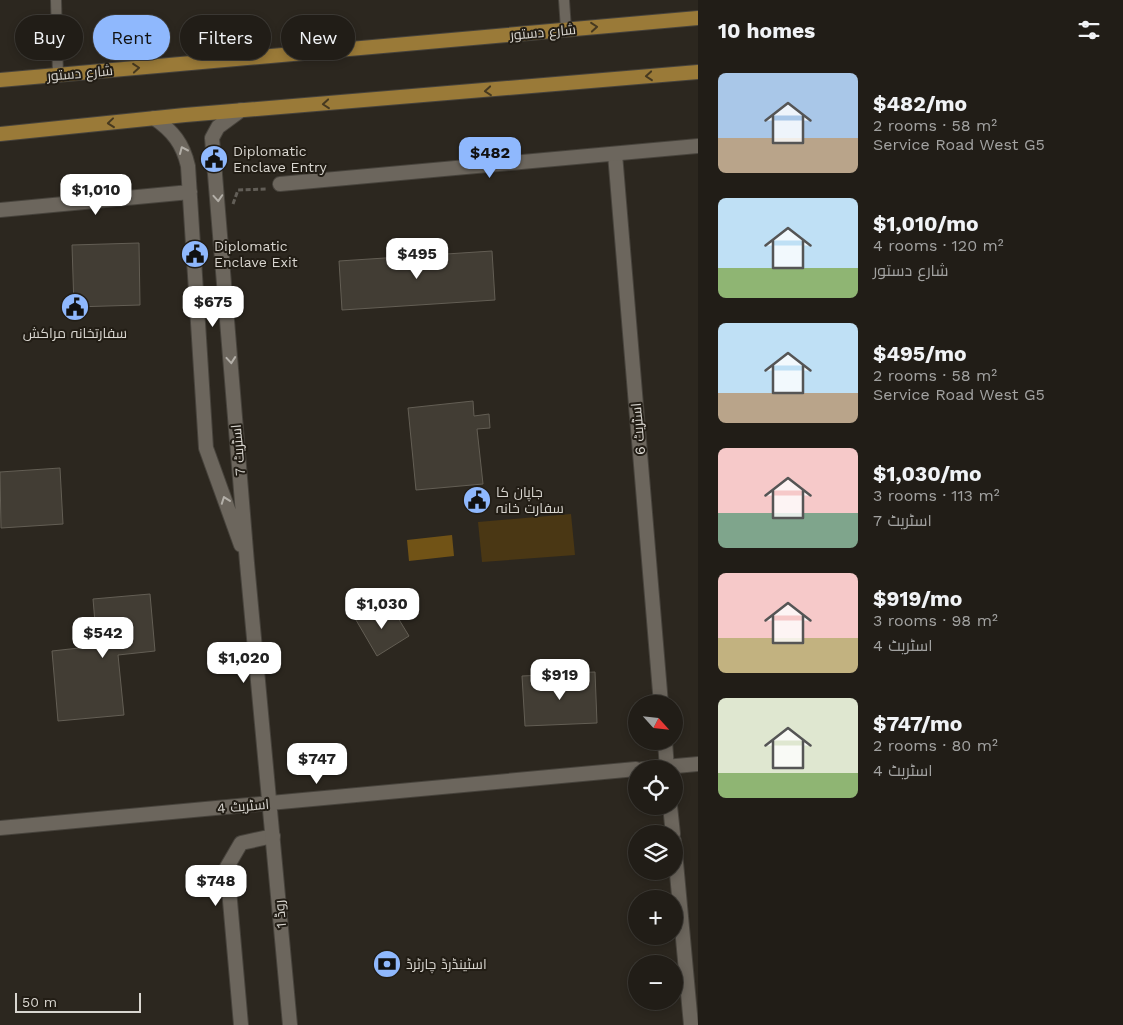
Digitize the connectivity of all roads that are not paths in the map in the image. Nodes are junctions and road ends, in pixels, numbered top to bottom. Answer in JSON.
{"nodes":[{"id":1,"x":56,"y":0,"type":"edge"},
{"id":2,"x":564,"y":0,"type":"edge"},
{"id":3,"x":698,"y":18,"type":"edge"},
{"id":4,"x":566,"y":30,"type":"junction"},
{"id":5,"x":698,"y":72,"type":"edge"},
{"id":6,"x":58,"y":75,"type":"junction"},
{"id":7,"x":0,"y":80,"type":"edge"},
{"id":8,"x":241,"y":110,"type":"junction"},
{"id":9,"x":154,"y":118,"type":"junction"},
{"id":10,"x":0,"y":134,"type":"edge"},
{"id":11,"x":698,"y":146,"type":"edge"},
{"id":12,"x":615,"y":154,"type":"junction"},
{"id":13,"x":274,"y":186,"type":"road end"},
{"id":14,"x":190,"y":192,"type":"junction"},
{"id":15,"x":0,"y":210,"type":"edge"},
{"id":16,"x":247,"y":562,"type":"junction"},
{"id":17,"x":660,"y":695,"type":"edge"},
{"id":18,"x":698,"y":764,"type":"edge"},
{"id":19,"x":683,"y":766,"type":"edge"},
{"id":20,"x":628,"y":770,"type":"edge"},
{"id":21,"x":270,"y":804,"type":"junction"},
{"id":22,"x":0,"y":828,"type":"edge"},
{"id":23,"x":273,"y":836,"type":"junction"},
{"id":24,"x":678,"y":880,"type":"edge"},
{"id":25,"x":242,"y":1025,"type":"edge"},
{"id":26,"x":290,"y":1025,"type":"edge"},
{"id":27,"x":691,"y":1025,"type":"edge"}],
"edges":[{"from":1,"to":6,"type":"lane"},
{"from":2,"to":4,"type":"lane"},
{"from":4,"to":3,"type":"main road","name":"شارع دستور","one_way":true},
{"from":6,"to":4,"type":"main road","name":"شارع دستور","one_way":true},
{"from":5,"to":8,"type":"main road","one_way":true},
{"from":6,"to":7,"type":"main road","name":"شارع دستور"},
{"from":8,"to":9,"type":"main road"},
{"from":8,"to":16,"type":"street","name":"اسٹریٹ 7","one_way":true},
{"from":9,"to":10,"type":"main road","one_way":true},
{"from":14,"to":9,"type":"street","one_way":true},
{"from":11,"to":12,"type":"street"},
{"from":12,"to":13,"type":"street"},
{"from":12,"to":17,"type":"street","name":"اسٹریٹ 6"},
{"from":14,"to":15,"type":"street"},
{"from":16,"to":14,"type":"street","one_way":true},
{"from":16,"to":21,"type":"street","name":"اسٹریٹ 7"},
{"from":18,"to":19,"type":"street"},
{"from":20,"to":21,"type":"street","name":"اسٹریٹ 4"},
{"from":21,"to":22,"type":"street","name":"اسٹریٹ 4"},
{"from":21,"to":23,"type":"street","name":"روڈ 1"},
{"from":23,"to":25,"type":"street"},
{"from":23,"to":26,"type":"street","name":"روڈ 1"},
{"from":24,"to":27,"type":"street"}]}
